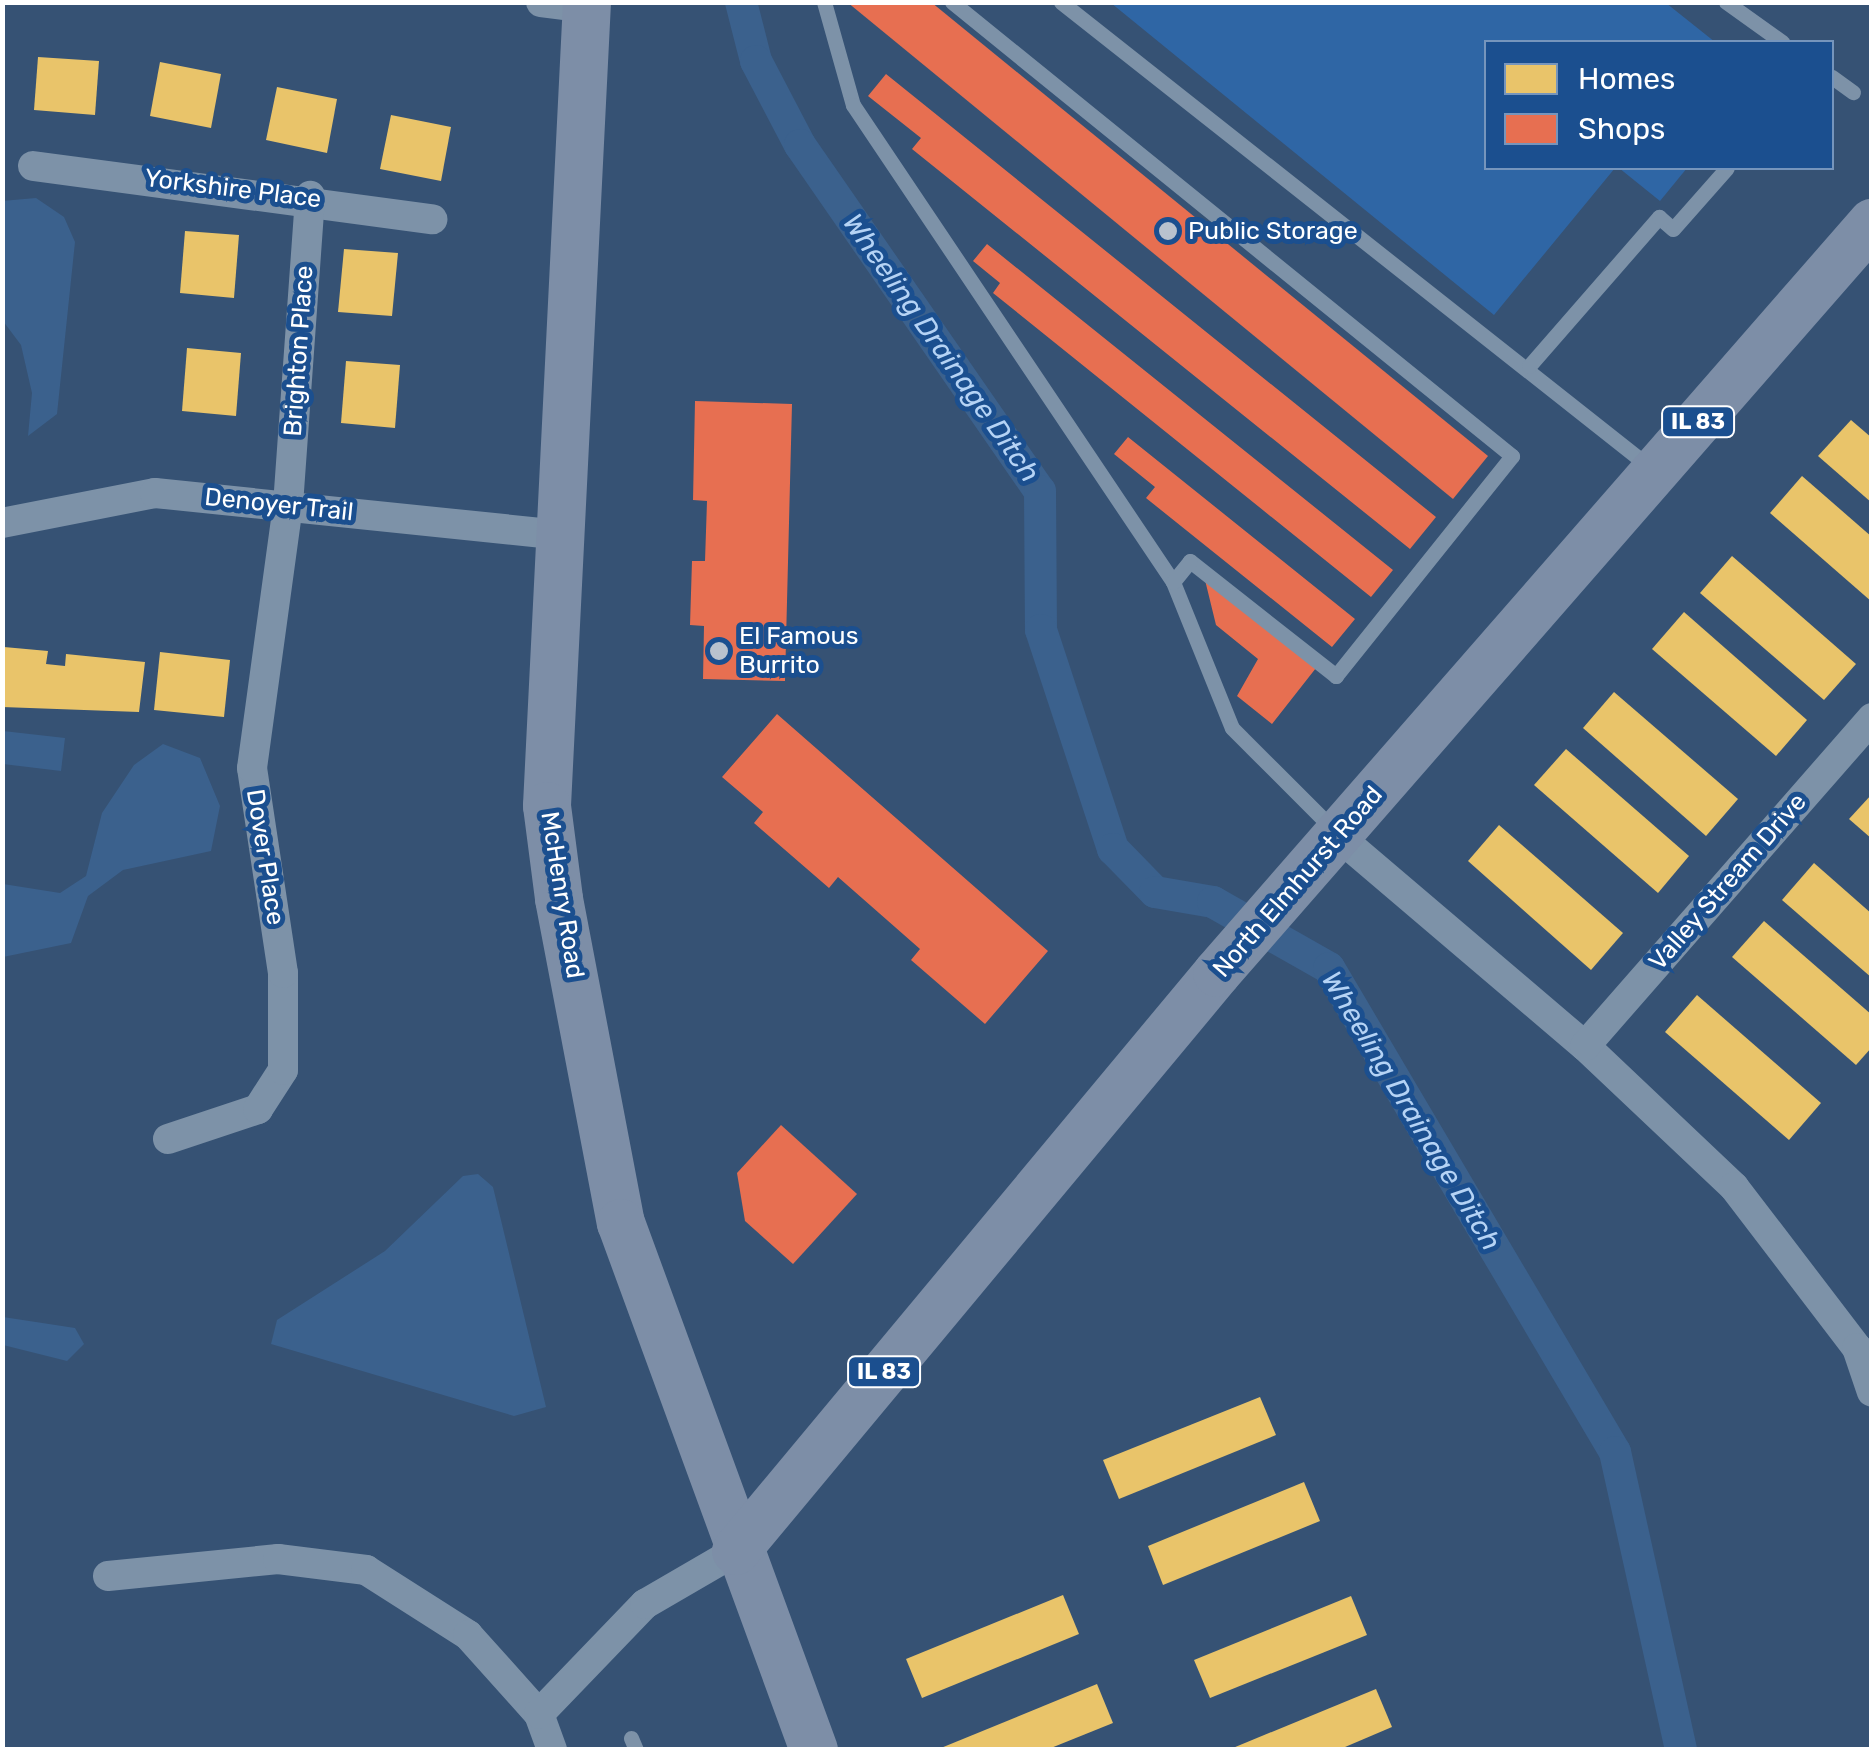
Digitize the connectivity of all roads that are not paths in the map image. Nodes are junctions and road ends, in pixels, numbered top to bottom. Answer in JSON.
{"nodes":[{"id":1,"x":541,"y":2,"type":"edge"},
{"id":2,"x":824,"y":2,"type":"edge"},
{"id":3,"x":952,"y":2,"type":"edge"},
{"id":4,"x":1062,"y":2,"type":"edge"},
{"id":5,"x":1726,"y":2,"type":"edge"},
{"id":6,"x":587,"y":6,"type":"edge"},
{"id":7,"x":1779,"y":40,"type":"edge"},
{"id":8,"x":1834,"y":78,"type":"edge"},
{"id":9,"x":1834,"y":96,"type":"edge"},
{"id":10,"x":34,"y":166,"type":"dead end"},
{"id":11,"x":1725,"y":170,"type":"edge"},
{"id":12,"x":310,"y":196,"type":"junction"},
{"id":13,"x":432,"y":219,"type":"dead end"},
{"id":14,"x":1872,"y":223,"type":"edge"},
{"id":15,"x":1529,"y":366,"type":"junction"},
{"id":16,"x":1656,"y":471,"type":"junction"},
{"id":17,"x":288,"y":505,"type":"junction"},
{"id":18,"x":2,"y":523,"type":"edge"},
{"id":19,"x":558,"y":535,"type":"junction"},
{"id":20,"x":1173,"y":582,"type":"junction"},
{"id":21,"x":1872,"y":718,"type":"edge"},
{"id":22,"x":1338,"y":836,"type":"junction"},
{"id":23,"x":1585,"y":1046,"type":"junction"},
{"id":24,"x":168,"y":1139,"type":"dead end"},
{"id":25,"x":1864,"y":1343,"type":"edge"},
{"id":26,"x":1872,"y":1392,"type":"edge"},
{"id":27,"x":736,"y":1551,"type":"junction"},
{"id":28,"x":108,"y":1576,"type":"dead end"},
{"id":29,"x":538,"y":1714,"type":"junction"},
{"id":30,"x":552,"y":1750,"type":"edge"},
{"id":31,"x":814,"y":1750,"type":"edge"}],
"edges":[{"from":1,"to":6,"type":"street"},
{"from":2,"to":20,"type":"lane"},
{"from":3,"to":20,"type":"lane"},
{"from":4,"to":15,"type":"lane"},
{"from":5,"to":7,"type":"lane"},
{"from":6,"to":19,"type":"main road","name":"McHenry Road"},
{"from":8,"to":9,"type":"lane"},
{"from":10,"to":12,"type":"street","name":"Yorkshire Place"},
{"from":11,"to":15,"type":"lane"},
{"from":12,"to":13,"type":"street","name":"Yorkshire Place"},
{"from":12,"to":17,"type":"street","name":"Brighton Place"},
{"from":14,"to":16,"type":"main road","name":"North Elmhurst Road","number":"IL 83"},
{"from":15,"to":16,"type":"lane"},
{"from":16,"to":22,"type":"main road","name":"North Elmhurst Road","number":"IL 83"},
{"from":17,"to":18,"type":"street","name":"Denoyer Trail"},
{"from":17,"to":19,"type":"street","name":"Denoyer Trail"},
{"from":17,"to":24,"type":"street","name":"Dover Place"},
{"from":19,"to":27,"type":"main road","name":"McHenry Road"},
{"from":20,"to":22,"type":"lane"},
{"from":21,"to":23,"type":"street","name":"Valley Stream Drive"},
{"from":22,"to":23,"type":"street"},
{"from":22,"to":27,"type":"main road","name":"North Elmhurst Road","number":"IL 83"},
{"from":23,"to":25,"type":"street"},
{"from":25,"to":26,"type":"street"},
{"from":27,"to":29,"type":"street"},
{"from":27,"to":31,"type":"main road","name":"McHenry Road"},
{"from":28,"to":29,"type":"street"},
{"from":29,"to":30,"type":"street"}]}
